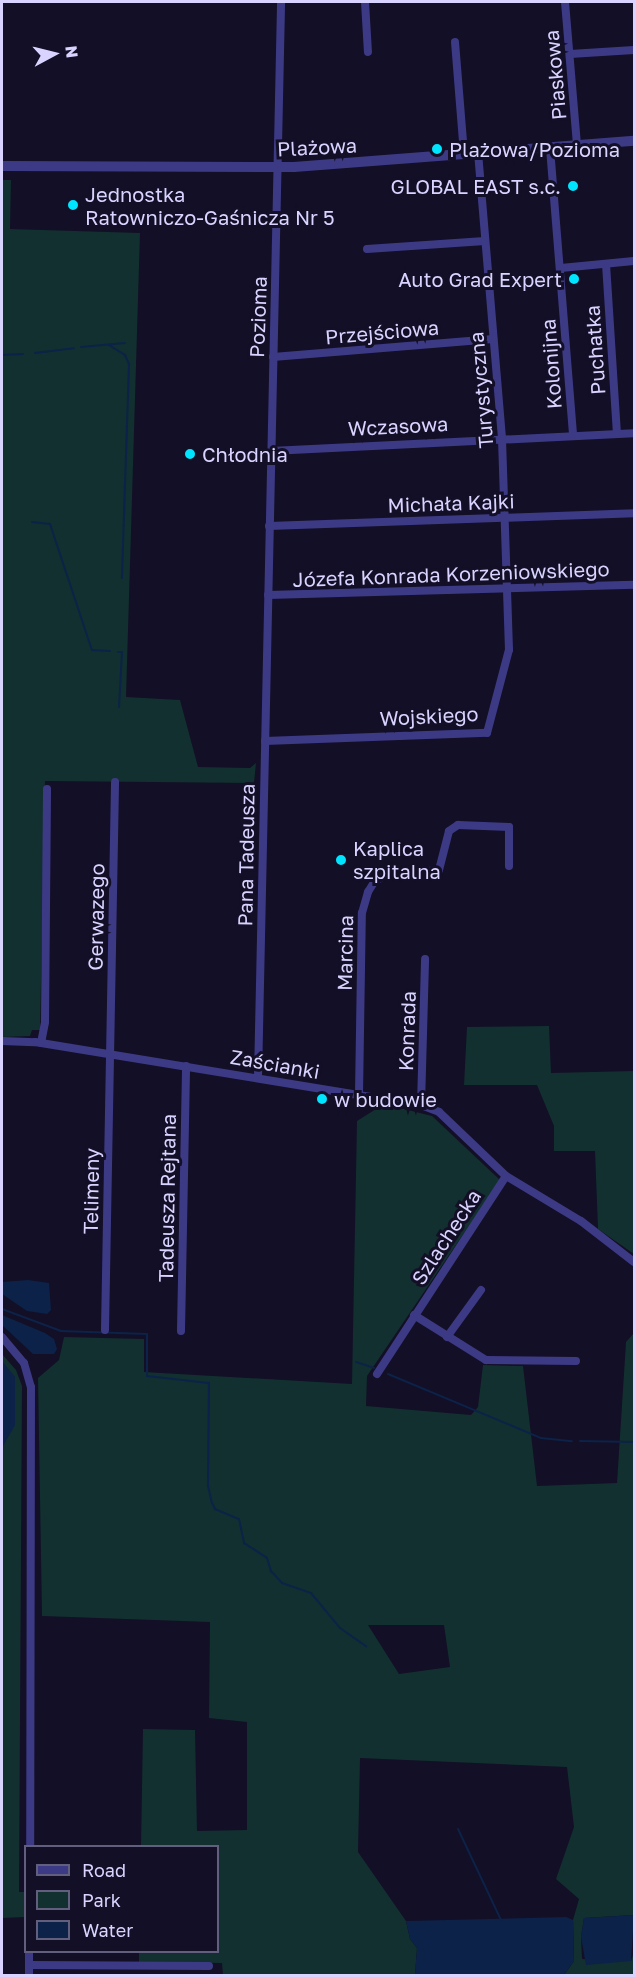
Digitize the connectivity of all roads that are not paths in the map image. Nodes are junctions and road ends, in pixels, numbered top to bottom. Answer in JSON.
{"nodes":[{"id":1,"x":281,"y":2,"type":"edge"},
{"id":2,"x":365,"y":2,"type":"edge"},
{"id":3,"x":565,"y":2,"type":"edge"},
{"id":4,"x":455,"y":42,"type":"dead end"},
{"id":5,"x":634,"y":50,"type":"edge"},
{"id":6,"x":368,"y":52,"type":"dead end"},
{"id":7,"x":570,"y":54,"type":"junction"},
{"id":8,"x":634,"y":141,"type":"edge"},
{"id":9,"x":577,"y":145,"type":"junction"},
{"id":10,"x":550,"y":148,"type":"junction"},
{"id":11,"x":478,"y":153,"type":"junction"},
{"id":12,"x":464,"y":155,"type":"junction"},
{"id":13,"x":2,"y":166,"type":"edge"},
{"id":14,"x":279,"y":167,"type":"junction"},
{"id":15,"x":485,"y":241,"type":"junction"},
{"id":16,"x":367,"y":249,"type":"dead end"},
{"id":17,"x":634,"y":261,"type":"edge"},
{"id":18,"x":606,"y":264,"type":"junction"},
{"id":19,"x":561,"y":268,"type":"junction"},
{"id":20,"x":493,"y":339,"type":"junction"},
{"id":21,"x":273,"y":357,"type":"junction"},
{"id":22,"x":634,"y":433,"type":"edge"},
{"id":23,"x":573,"y":434,"type":"junction"},
{"id":24,"x":617,"y":434,"type":"junction"},
{"id":25,"x":502,"y":438,"type":"junction"},
{"id":26,"x":271,"y":451,"type":"junction"},
{"id":27,"x":634,"y":513,"type":"edge"},
{"id":28,"x":505,"y":518,"type":"junction"},
{"id":29,"x":269,"y":526,"type":"junction"},
{"id":30,"x":634,"y":585,"type":"edge"},
{"id":31,"x":506,"y":589,"type":"junction"},
{"id":32,"x":268,"y":595,"type":"junction"},
{"id":33,"x":508,"y":625,"type":"joint"},
{"id":34,"x":268,"y":633,"type":"joint"},
{"id":35,"x":265,"y":741,"type":"junction"},
{"id":36,"x":115,"y":782,"type":"dead end"},
{"id":37,"x":47,"y":789,"type":"dead end"},
{"id":38,"x":509,"y":866,"type":"dead end"},
{"id":39,"x":426,"y":958,"type":"dead end"},
{"id":40,"x":2,"y":1041,"type":"edge"},
{"id":41,"x":41,"y":1043,"type":"junction"},
{"id":42,"x":110,"y":1053,"type":"junction"},
{"id":43,"x":186,"y":1066,"type":"junction"},
{"id":44,"x":258,"y":1077,"type":"junction"},
{"id":45,"x":359,"y":1095,"type":"junction"},
{"id":46,"x":421,"y":1105,"type":"junction"},
{"id":47,"x":506,"y":1176,"type":"junction"},
{"id":48,"x":634,"y":1262,"type":"edge"},
{"id":49,"x":481,"y":1290,"type":"dead end"},
{"id":50,"x":414,"y":1315,"type":"junction"},
{"id":51,"x":105,"y":1330,"type":"dead end"},
{"id":52,"x":181,"y":1331,"type":"dead end"},
{"id":53,"x":2,"y":1337,"type":"edge"},
{"id":54,"x":447,"y":1337,"type":"junction"},
{"id":55,"x":576,"y":1361,"type":"dead end"},
{"id":56,"x":377,"y":1374,"type":"dead end"},
{"id":57,"x":30,"y":1845,"type":"edge"},
{"id":58,"x":29,"y":1953,"type":"edge"},
{"id":59,"x":29,"y":1965,"type":"junction"},
{"id":60,"x":210,"y":1966,"type":"dead end"},
{"id":61,"x":29,"y":1976,"type":"edge"}],
"edges":[{"from":1,"to":14,"type":"street","name":"Pozioma"},
{"from":2,"to":6,"type":"street"},
{"from":3,"to":7,"type":"street","name":"Piaskowa"},
{"from":4,"to":12,"type":"street"},
{"from":5,"to":7,"type":"street"},
{"from":7,"to":9,"type":"street","name":"Piaskowa"},
{"from":8,"to":9,"type":"street","name":"Plażowa"},
{"from":9,"to":10,"type":"street","name":"Plażowa"},
{"from":10,"to":11,"type":"street","name":"Plażowa"},
{"from":10,"to":19,"type":"street","name":"Kolonijna"},
{"from":11,"to":12,"type":"street","name":"Plażowa"},
{"from":11,"to":15,"type":"street","name":"Turystyczna"},
{"from":12,"to":14,"type":"street","name":"Plażowa"},
{"from":13,"to":14,"type":"street","name":"Plażowa"},
{"from":14,"to":21,"type":"street","name":"Pozioma"},
{"from":15,"to":16,"type":"street"},
{"from":15,"to":20,"type":"street","name":"Turystyczna"},
{"from":17,"to":18,"type":"street"},
{"from":18,"to":19,"type":"street"},
{"from":18,"to":24,"type":"street","name":"Puchatka"},
{"from":19,"to":23,"type":"street","name":"Kolonijna"},
{"from":20,"to":21,"type":"street","name":"Przejściowa"},
{"from":20,"to":25,"type":"street","name":"Turystyczna"},
{"from":21,"to":26,"type":"street","name":"Pozioma"},
{"from":22,"to":24,"type":"street","name":"Wczasowa"},
{"from":23,"to":24,"type":"street","name":"Wczasowa"},
{"from":23,"to":25,"type":"street","name":"Wczasowa"},
{"from":25,"to":26,"type":"street","name":"Wczasowa"},
{"from":25,"to":28,"type":"street","name":"Turystyczna"},
{"from":26,"to":29,"type":"street","name":"Pozioma"},
{"from":27,"to":28,"type":"street","name":"Michała Kajki"},
{"from":28,"to":29,"type":"street","name":"Michała Kajki"},
{"from":28,"to":31,"type":"street","name":"Turystyczna"},
{"from":29,"to":32,"type":"street","name":"Pozioma"},
{"from":30,"to":31,"type":"street","name":"Józefa Konrada Korzeniowskiego"},
{"from":31,"to":32,"type":"street","name":"Józefa Konrada Korzeniowskiego"},
{"from":31,"to":33,"type":"street","name":"Turystyczna"},
{"from":32,"to":34,"type":"street","name":"Pozioma"},
{"from":33,"to":35,"type":"street","name":"Wojskiego"},
{"from":34,"to":35,"type":"street","name":"Pana Tadeusza"},
{"from":35,"to":44,"type":"street","name":"Pana Tadeusza"},
{"from":36,"to":42,"type":"street","name":"Gerwazego"},
{"from":37,"to":41,"type":"street"},
{"from":38,"to":45,"type":"street","name":"Marcina"},
{"from":39,"to":46,"type":"street","name":"Konrada"},
{"from":40,"to":41,"type":"street","name":"Zaścianki"},
{"from":41,"to":42,"type":"street","name":"Zaścianki"},
{"from":42,"to":43,"type":"street","name":"Zaścianki"},
{"from":42,"to":51,"type":"street","name":"Telimeny"},
{"from":43,"to":44,"type":"street","name":"Zaścianki"},
{"from":43,"to":52,"type":"street","name":"Tadeusza Rejtana"},
{"from":44,"to":45,"type":"street","name":"Zaścianki"},
{"from":45,"to":46,"type":"street","name":"Zaścianki"},
{"from":46,"to":47,"type":"street","name":"Zaścianki"},
{"from":47,"to":48,"type":"street","name":"Zaścianki"},
{"from":47,"to":50,"type":"street","name":"Szlachecka"},
{"from":49,"to":54,"type":"street"},
{"from":50,"to":54,"type":"street","name":"Szlachecka"},
{"from":50,"to":56,"type":"street","name":"Szlachecka"},
{"from":53,"to":57,"type":"street"},
{"from":54,"to":55,"type":"street","name":"Szlachecka"},
{"from":58,"to":59,"type":"street"},
{"from":59,"to":60,"type":"street"},
{"from":59,"to":61,"type":"street"}]}
